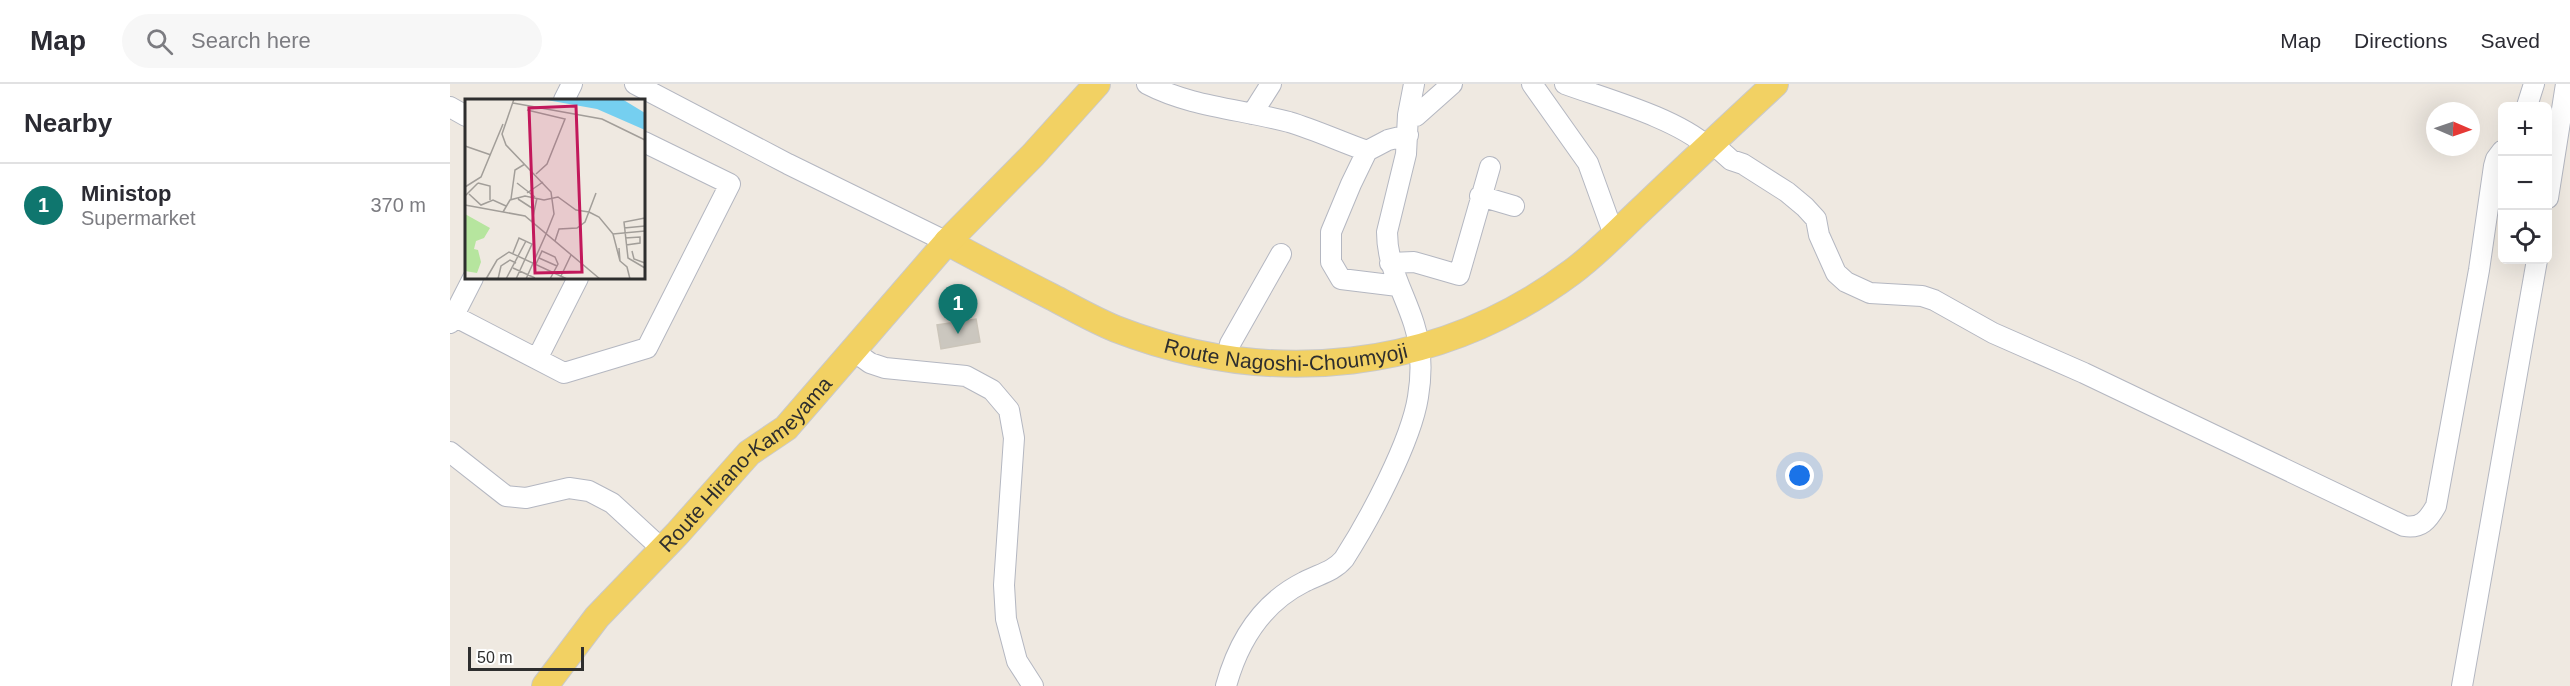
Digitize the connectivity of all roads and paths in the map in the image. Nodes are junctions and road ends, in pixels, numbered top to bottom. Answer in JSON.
{"nodes":[{"id":1,"x":572,"y":84,"type":"edge"},
{"id":2,"x":635,"y":84,"type":"edge"},
{"id":3,"x":1097,"y":84,"type":"edge"},
{"id":4,"x":1147,"y":84,"type":"edge"},
{"id":5,"x":1271,"y":84,"type":"edge"},
{"id":6,"x":1414,"y":84,"type":"edge"},
{"id":7,"x":1452,"y":84,"type":"edge"},
{"id":8,"x":1532,"y":84,"type":"edge"},
{"id":9,"x":1565,"y":84,"type":"edge"},
{"id":10,"x":1774,"y":84,"type":"edge"},
{"id":11,"x":2534,"y":84,"type":"edge"},
{"id":12,"x":2566,"y":84,"type":"edge"},
{"id":13,"x":564,"y":99,"type":"edge"},
{"id":14,"x":2528,"y":102,"type":"edge"},
{"id":15,"x":1252,"y":114,"type":"junction"},
{"id":16,"x":1408,"y":115,"type":"junction"},
{"id":17,"x":1408,"y":135,"type":"junction"},
{"id":18,"x":645,"y":145,"type":"edge"},
{"id":19,"x":1710,"y":145,"type":"junction"},
{"id":20,"x":1367,"y":151,"type":"junction"},
{"id":21,"x":2498,"y":156,"type":"edge"},
{"id":22,"x":1490,"y":167,"type":"dead end"},
{"id":23,"x":2552,"y":168,"type":"edge"},
{"id":24,"x":1480,"y":196,"type":"junction"},
{"id":25,"x":1514,"y":206,"type":"dead end"},
{"id":26,"x":1614,"y":235,"type":"junction"},
{"id":27,"x":947,"y":242,"type":"junction"},
{"id":28,"x":1281,"y":254,"type":"dead end"},
{"id":29,"x":1390,"y":262,"type":"junction"},
{"id":30,"x":2536,"y":264,"type":"edge"},
{"id":31,"x":472,"y":279,"type":"edge"},
{"id":32,"x":578,"y":279,"type":"edge"},
{"id":33,"x":1398,"y":286,"type":"junction"},
{"id":34,"x":451,"y":318,"type":"edge"},
{"id":35,"x":1419,"y":348,"type":"junction"},
{"id":36,"x":852,"y":350,"type":"junction"},
{"id":37,"x":1227,"y":359,"type":"junction"},
{"id":38,"x":537,"y":360,"type":"junction"},
{"id":39,"x":450,"y":452,"type":"edge"},
{"id":40,"x":662,"y":549,"type":"junction"},
{"id":41,"x":545,"y":686,"type":"edge"},
{"id":42,"x":1033,"y":686,"type":"edge"},
{"id":43,"x":1226,"y":686,"type":"edge"},
{"id":44,"x":2462,"y":686,"type":"edge"}],
"edges":[{"from":1,"to":13,"type":"street"},
{"from":2,"to":27,"type":"street"},
{"from":3,"to":27,"type":"main road"},
{"from":4,"to":15,"type":"street"},
{"from":5,"to":15,"type":"street"},
{"from":6,"to":16,"type":"street"},
{"from":7,"to":16,"type":"street"},
{"from":8,"to":26,"type":"street"},
{"from":9,"to":19,"type":"street"},
{"from":10,"to":19,"type":"main road","name":"Route Nagoshi-Choumyoji"},
{"from":11,"to":14,"type":"street"},
{"from":12,"to":23,"type":"street"},
{"from":15,"to":20,"type":"street"},
{"from":16,"to":17,"type":"street"},
{"from":17,"to":20,"type":"street"},
{"from":17,"to":29,"type":"street"},
{"from":18,"to":38,"type":"street"},
{"from":19,"to":21,"type":"street"},
{"from":19,"to":26,"type":"main road","name":"Route Nagoshi-Choumyoji"},
{"from":20,"to":33,"type":"street"},
{"from":22,"to":24,"type":"street"},
{"from":24,"to":25,"type":"street"},
{"from":24,"to":29,"type":"street"},
{"from":26,"to":35,"type":"main road","name":"Route Nagoshi-Choumyoji"},
{"from":27,"to":36,"type":"main road","name":"Route Hirano-Kameyama"},
{"from":27,"to":37,"type":"main road","name":"Route Nagoshi-Choumyoji"},
{"from":28,"to":37,"type":"street"},
{"from":29,"to":33,"type":"street"},
{"from":30,"to":44,"type":"street"},
{"from":31,"to":34,"type":"street"},
{"from":32,"to":38,"type":"street"},
{"from":33,"to":35,"type":"street"},
{"from":34,"to":38,"type":"street"},
{"from":35,"to":37,"type":"main road","name":"Route Nagoshi-Choumyoji"},
{"from":35,"to":43,"type":"street"},
{"from":36,"to":40,"type":"main road","name":"Route Hirano-Kameyama"},
{"from":36,"to":42,"type":"street"},
{"from":39,"to":40,"type":"street"},
{"from":40,"to":41,"type":"main road","name":"Route Hirano-Kameyama"}]}
